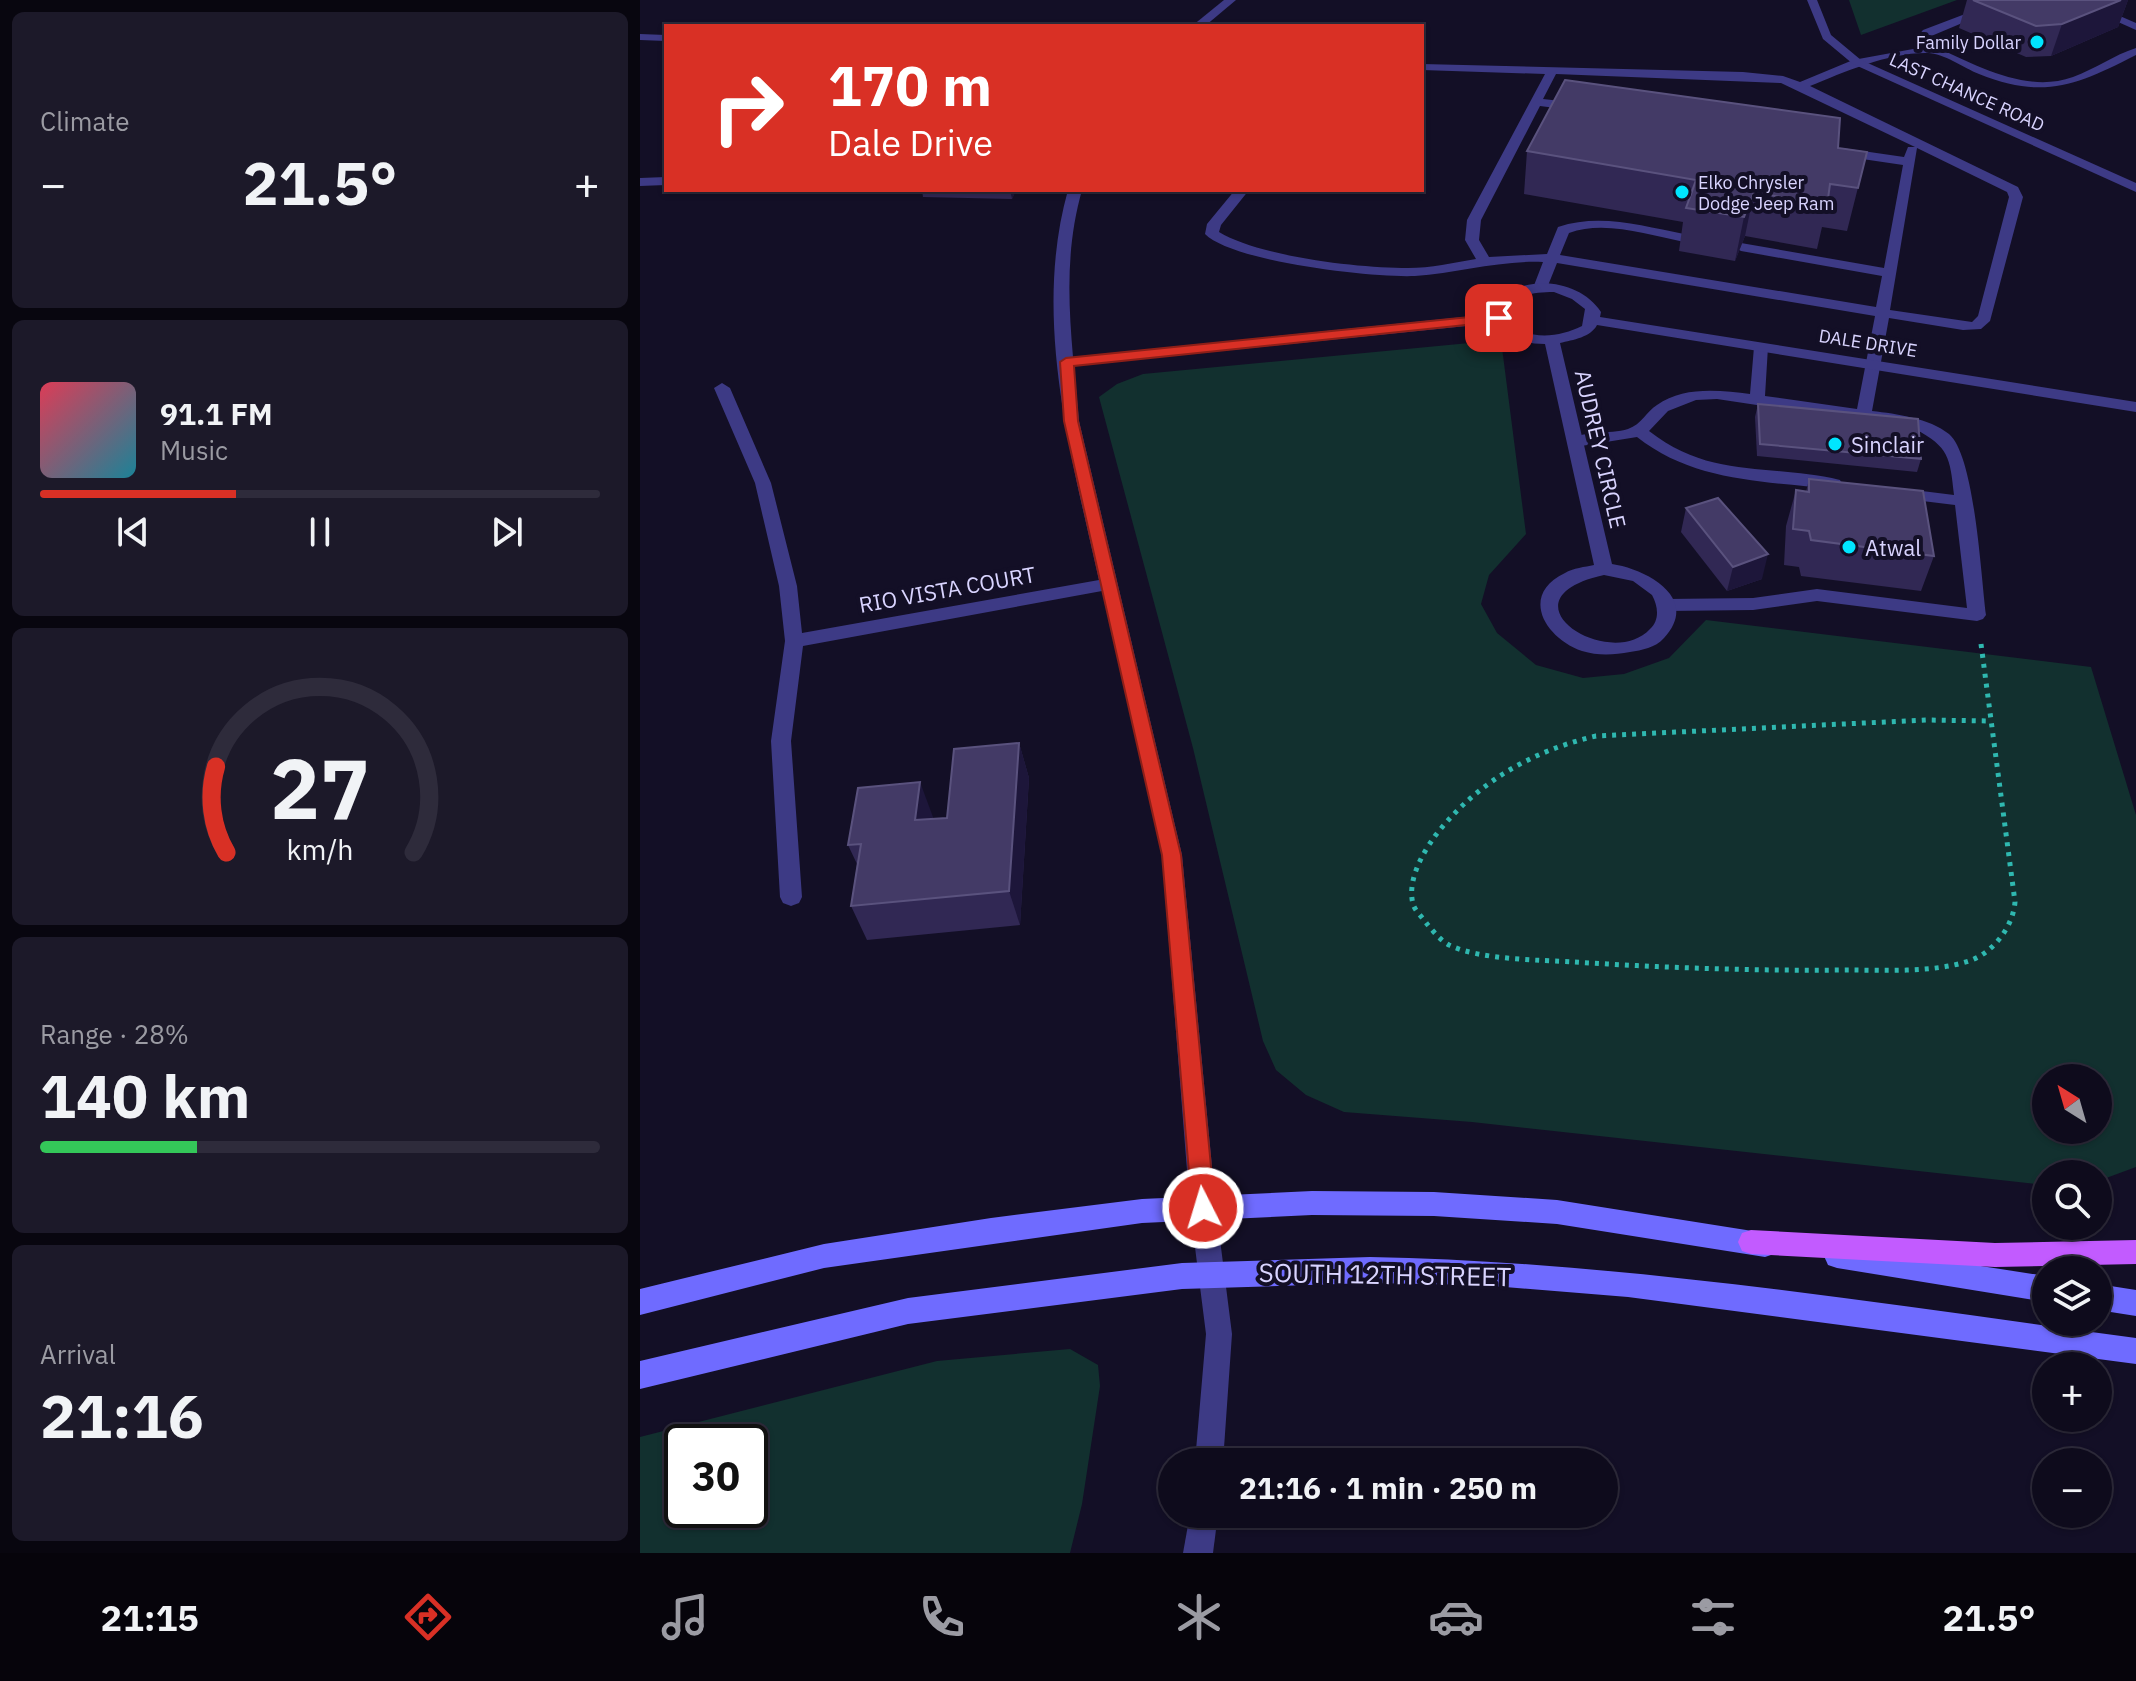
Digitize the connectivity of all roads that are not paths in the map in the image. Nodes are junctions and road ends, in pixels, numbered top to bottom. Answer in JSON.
{"nodes":[{"id":1,"x":1231,"y":0,"type":"edge"},
{"id":2,"x":1812,"y":0,"type":"edge"},
{"id":3,"x":2012,"y":0,"type":"edge"},
{"id":4,"x":2074,"y":0,"type":"edge"},
{"id":5,"x":1201,"y":24,"type":"edge"},
{"id":6,"x":2136,"y":27,"type":"edge"},
{"id":7,"x":640,"y":37,"type":"edge"},
{"id":8,"x":664,"y":38,"type":"edge"},
{"id":9,"x":1931,"y":49,"type":"junction"},
{"id":10,"x":2136,"y":51,"type":"edge"},
{"id":11,"x":1857,"y":62,"type":"junction"},
{"id":12,"x":1424,"y":67,"type":"edge"},
{"id":13,"x":1552,"y":71,"type":"junction"},
{"id":14,"x":1800,"y":86,"type":"junction"},
{"id":15,"x":1535,"y":102,"type":"junction"},
{"id":16,"x":1590,"y":109,"type":"edge"},
{"id":17,"x":1914,"y":140,"type":"junction"},
{"id":18,"x":1835,"y":151,"type":"edge"},
{"id":19,"x":1910,"y":162,"type":"junction"},
{"id":20,"x":664,"y":181,"type":"edge"},
{"id":21,"x":640,"y":182,"type":"edge"},
{"id":22,"x":2136,"y":188,"type":"edge"},
{"id":23,"x":1074,"y":192,"type":"edge"},
{"id":24,"x":1240,"y":192,"type":"edge"},
{"id":25,"x":1684,"y":238,"type":"dead end"},
{"id":26,"x":1741,"y":247,"type":"edge"},
{"id":27,"x":1552,"y":258,"type":"junction"},
{"id":28,"x":1483,"y":260,"type":"junction"},
{"id":29,"x":1890,"y":273,"type":"junction"},
{"id":30,"x":1540,"y":288,"type":"junction"},
{"id":31,"x":1883,"y":313,"type":"junction"},
{"id":32,"x":1499,"y":318,"type":"junction"},
{"id":33,"x":1594,"y":320,"type":"junction"},
{"id":34,"x":1552,"y":340,"type":"junction"},
{"id":35,"x":1761,"y":347,"type":"junction"},
{"id":36,"x":1066,"y":362,"type":"junction"},
{"id":37,"x":1873,"y":364,"type":"junction"},
{"id":38,"x":722,"y":388,"type":"dead end"},
{"id":39,"x":1757,"y":398,"type":"junction"},
{"id":40,"x":2136,"y":407,"type":"edge"},
{"id":41,"x":1864,"y":414,"type":"junction"},
{"id":42,"x":1638,"y":430,"type":"junction"},
{"id":43,"x":1575,"y":442,"type":"junction"},
{"id":44,"x":1846,"y":486,"type":"edge"},
{"id":45,"x":1875,"y":490,"type":"edge"},
{"id":46,"x":1963,"y":501,"type":"junction"},
{"id":47,"x":1604,"y":569,"type":"junction"},
{"id":48,"x":1108,"y":584,"type":"junction"},
{"id":49,"x":1666,"y":605,"type":"junction"},
{"id":50,"x":794,"y":641,"type":"junction"},
{"id":51,"x":791,"y":897,"type":"dead end"},
{"id":52,"x":1203,"y":1208,"type":"junction"},
{"id":53,"x":1751,"y":1242,"type":"junction"},
{"id":54,"x":2136,"y":1252,"type":"edge"},
{"id":55,"x":1213,"y":1274,"type":"junction"},
{"id":56,"x":2032,"y":1287,"type":"edge"},
{"id":57,"x":2112,"y":1299,"type":"edge"},
{"id":58,"x":640,"y":1302,"type":"edge"},
{"id":59,"x":2136,"y":1303,"type":"edge"},
{"id":60,"x":2136,"y":1351,"type":"edge"},
{"id":61,"x":640,"y":1375,"type":"edge"},
{"id":62,"x":1210,"y":1448,"type":"edge"},
{"id":63,"x":1202,"y":1528,"type":"edge"},
{"id":64,"x":1198,"y":1553,"type":"edge"}],
"edges":[{"from":1,"to":5,"type":"street"},
{"from":2,"to":11,"type":"street","name":"LAST CHANCE ROAD"},
{"from":3,"to":9,"type":"street"},
{"from":4,"to":6,"type":"street"},
{"from":7,"to":8,"type":"street"},
{"from":9,"to":10,"type":"street"},
{"from":9,"to":11,"type":"street"},
{"from":11,"to":14,"type":"street"},
{"from":11,"to":22,"type":"street","name":"LAST CHANCE ROAD"},
{"from":12,"to":13,"type":"street"},
{"from":13,"to":14,"type":"street"},
{"from":13,"to":15,"type":"street"},
{"from":14,"to":17,"type":"street"},
{"from":15,"to":16,"type":"street"},
{"from":15,"to":28,"type":"street"},
{"from":17,"to":19,"type":"street"},
{"from":17,"to":31,"type":"street"},
{"from":18,"to":19,"type":"street"},
{"from":19,"to":29,"type":"street"},
{"from":20,"to":21,"type":"street"},
{"from":23,"to":36,"type":"street"},
{"from":24,"to":28,"type":"street"},
{"from":25,"to":27,"type":"street"},
{"from":26,"to":29,"type":"street"},
{"from":27,"to":28,"type":"street"},
{"from":27,"to":30,"type":"street"},
{"from":27,"to":31,"type":"street"},
{"from":29,"to":31,"type":"street"},
{"from":30,"to":32,"type":"street"},
{"from":30,"to":33,"type":"street"},
{"from":31,"to":37,"type":"street"},
{"from":32,"to":34,"type":"street"},
{"from":32,"to":36,"type":"street"},
{"from":33,"to":34,"type":"street"},
{"from":33,"to":35,"type":"street","name":"DALE DRIVE"},
{"from":34,"to":43,"type":"street","name":"AUDREY CIRCLE"},
{"from":35,"to":37,"type":"street","name":"DALE DRIVE"},
{"from":35,"to":39,"type":"street"},
{"from":36,"to":48,"type":"street"},
{"from":37,"to":40,"type":"street","name":"DALE DRIVE"},
{"from":37,"to":41,"type":"street"},
{"from":38,"to":50,"type":"street"},
{"from":39,"to":41,"type":"street"},
{"from":39,"to":42,"type":"street"},
{"from":41,"to":46,"type":"street"},
{"from":42,"to":43,"type":"street"},
{"from":42,"to":44,"type":"street"},
{"from":43,"to":47,"type":"street","name":"AUDREY CIRCLE"},
{"from":45,"to":46,"type":"street"},
{"from":46,"to":49,"type":"street"},
{"from":47,"to":49,"type":"street"},
{"from":47,"to":49,"type":"street"},
{"from":48,"to":50,"type":"street","name":"RIO VISTA COURT"},
{"from":48,"to":52,"type":"street"},
{"from":50,"to":51,"type":"street"},
{"from":52,"to":53,"type":"main road"},
{"from":52,"to":55,"type":"street"},
{"from":52,"to":58,"type":"main road"},
{"from":53,"to":54,"type":"main road"},
{"from":53,"to":56,"type":"main road"},
{"from":55,"to":60,"type":"main road","name":"SOUTH 12TH STREET"},
{"from":55,"to":61,"type":"main road","name":"SOUTH 12TH STREET"},
{"from":55,"to":62,"type":"street"},
{"from":57,"to":59,"type":"main road"},
{"from":63,"to":64,"type":"street"}]}
